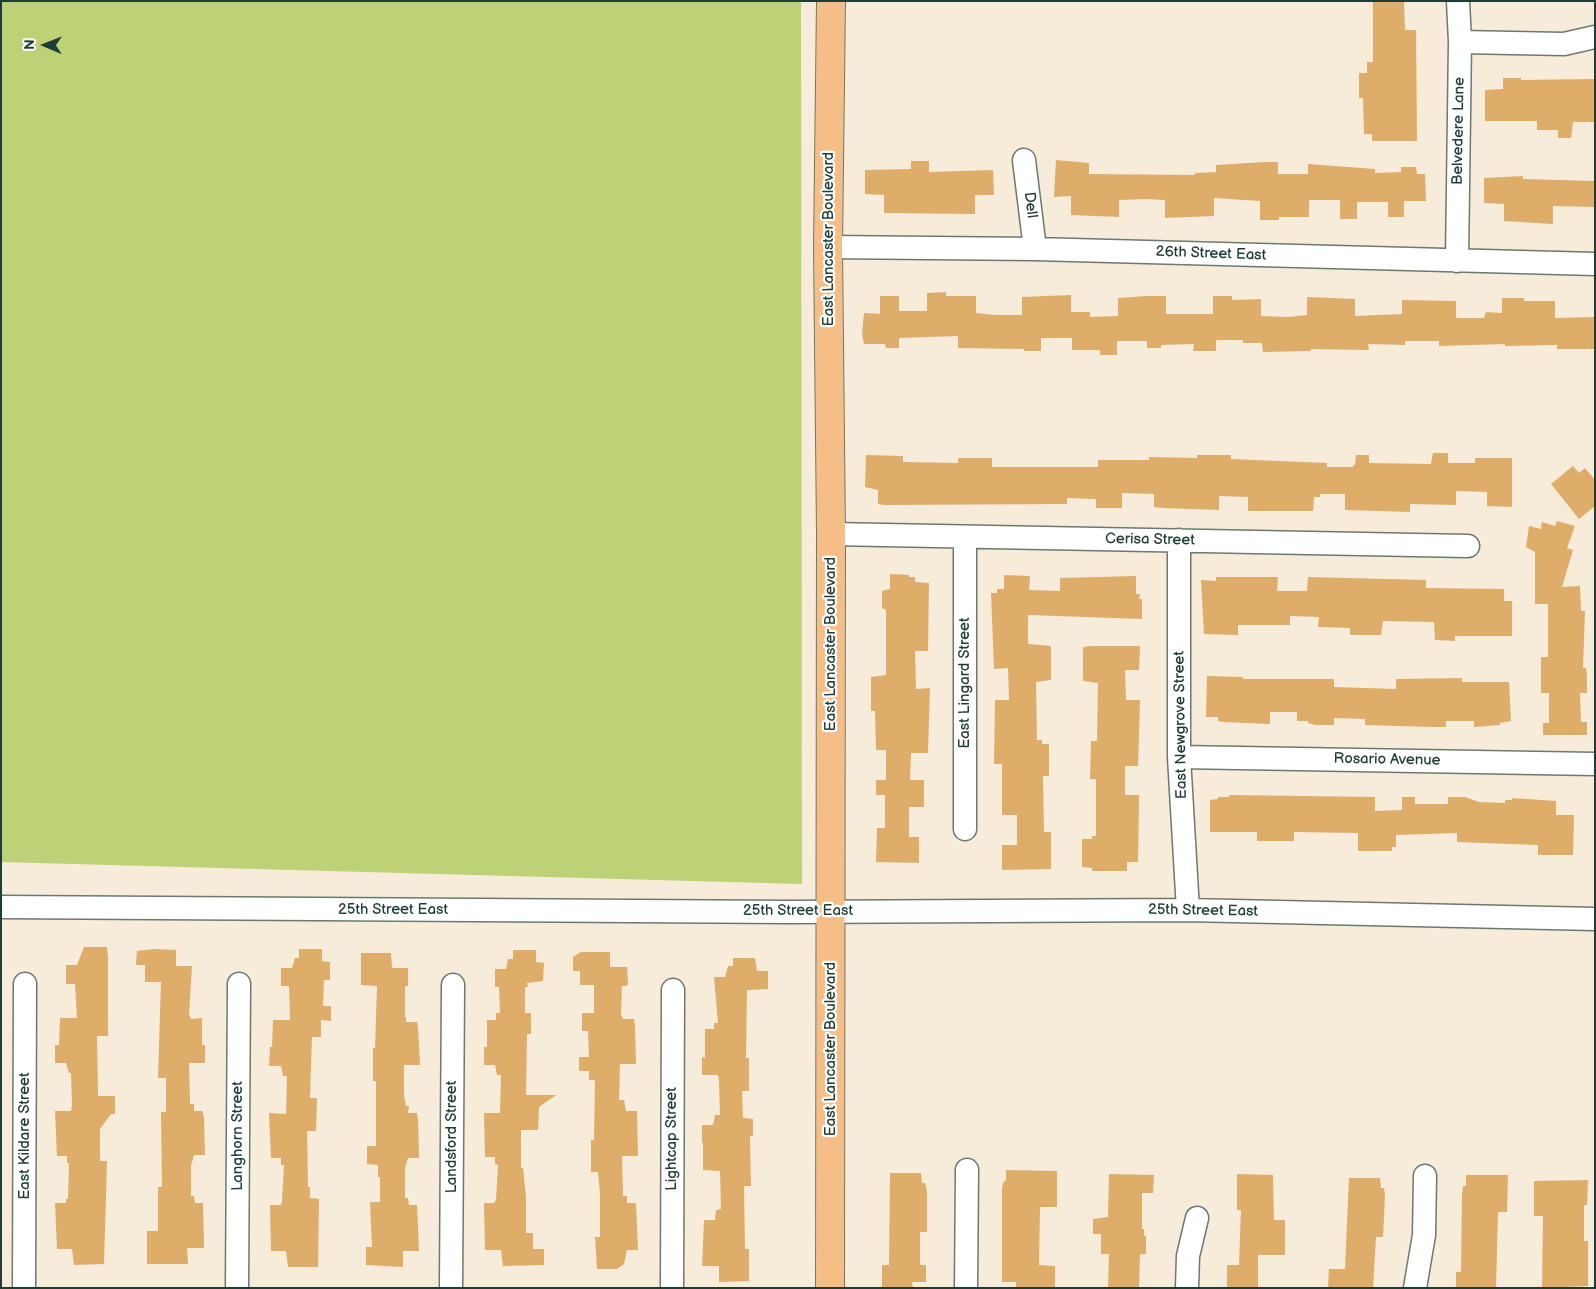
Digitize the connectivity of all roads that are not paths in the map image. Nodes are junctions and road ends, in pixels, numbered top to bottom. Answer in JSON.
{"nodes":[{"id":1,"x":831,"y":1,"type":"edge"},
{"id":2,"x":1458,"y":1,"type":"edge"},
{"id":3,"x":1595,"y":37,"type":"edge"},
{"id":4,"x":1460,"y":42,"type":"junction"},
{"id":5,"x":1024,"y":160,"type":"dead end"},
{"id":6,"x":828,"y":247,"type":"junction"},
{"id":7,"x":1035,"y":249,"type":"junction"},
{"id":8,"x":1457,"y":261,"type":"junction"},
{"id":9,"x":1595,"y":264,"type":"edge"},
{"id":10,"x":831,"y":534,"type":"junction"},
{"id":11,"x":965,"y":538,"type":"junction"},
{"id":12,"x":1179,"y":540,"type":"junction"},
{"id":13,"x":1468,"y":546,"type":"dead end"},
{"id":14,"x":1179,"y":757,"type":"junction"},
{"id":15,"x":1595,"y":764,"type":"edge"},
{"id":16,"x":965,"y":829,"type":"dead end"},
{"id":17,"x":1,"y":907,"type":"edge"},
{"id":18,"x":1188,"y":910,"type":"junction"},
{"id":19,"x":831,"y":912,"type":"junction"},
{"id":20,"x":1595,"y":919,"type":"edge"},
{"id":21,"x":25,"y":984,"type":"dead end"},
{"id":22,"x":239,"y":984,"type":"dead end"},
{"id":23,"x":453,"y":986,"type":"dead end"},
{"id":24,"x":673,"y":990,"type":"dead end"},
{"id":25,"x":967,"y":1170,"type":"dead end"},
{"id":26,"x":1426,"y":1176,"type":"dead end"},
{"id":27,"x":1197,"y":1218,"type":"dead end"},
{"id":28,"x":24,"y":1288,"type":"edge"},
{"id":29,"x":237,"y":1288,"type":"edge"},
{"id":30,"x":451,"y":1288,"type":"edge"},
{"id":31,"x":672,"y":1288,"type":"edge"},
{"id":32,"x":830,"y":1288,"type":"edge"},
{"id":33,"x":966,"y":1288,"type":"edge"},
{"id":34,"x":1187,"y":1288,"type":"edge"},
{"id":35,"x":1415,"y":1288,"type":"edge"}],
"edges":[{"from":1,"to":6,"type":"main road","name":"East Lancaster Boulevard"},
{"from":2,"to":4,"type":"street","name":"Belvedere Lane"},
{"from":3,"to":4,"type":"street"},
{"from":4,"to":8,"type":"street","name":"Belvedere Lane"},
{"from":5,"to":7,"type":"street","name":"Dell"},
{"from":6,"to":7,"type":"street","name":"26th Street East"},
{"from":6,"to":10,"type":"main road","name":"East Lancaster Boulevard"},
{"from":7,"to":8,"type":"street","name":"26th Street East"},
{"from":8,"to":9,"type":"street","name":"26th Street East"},
{"from":10,"to":11,"type":"street","name":"Cerisa Street"},
{"from":10,"to":19,"type":"main road","name":"East Lancaster Boulevard"},
{"from":11,"to":12,"type":"street","name":"Cerisa Street"},
{"from":11,"to":16,"type":"street","name":"East Lingard Street"},
{"from":12,"to":13,"type":"street","name":"Cerisa Street"},
{"from":12,"to":14,"type":"street","name":"East Newgrove Street"},
{"from":14,"to":15,"type":"street","name":"Rosario Avenue"},
{"from":14,"to":18,"type":"street","name":"East Newgrove Street"},
{"from":17,"to":19,"type":"street","name":"25th Street East"},
{"from":18,"to":19,"type":"street","name":"25th Street East"},
{"from":18,"to":20,"type":"street","name":"25th Street East"},
{"from":19,"to":32,"type":"main road","name":"East Lancaster Boulevard"},
{"from":21,"to":28,"type":"street","name":"East Kildare Street"},
{"from":22,"to":29,"type":"street","name":"Langhorn Street"},
{"from":23,"to":30,"type":"street","name":"Landsford Street"},
{"from":24,"to":31,"type":"street","name":"Lightcap Street"},
{"from":25,"to":33,"type":"street"},
{"from":26,"to":35,"type":"street"},
{"from":27,"to":34,"type":"street"}]}
